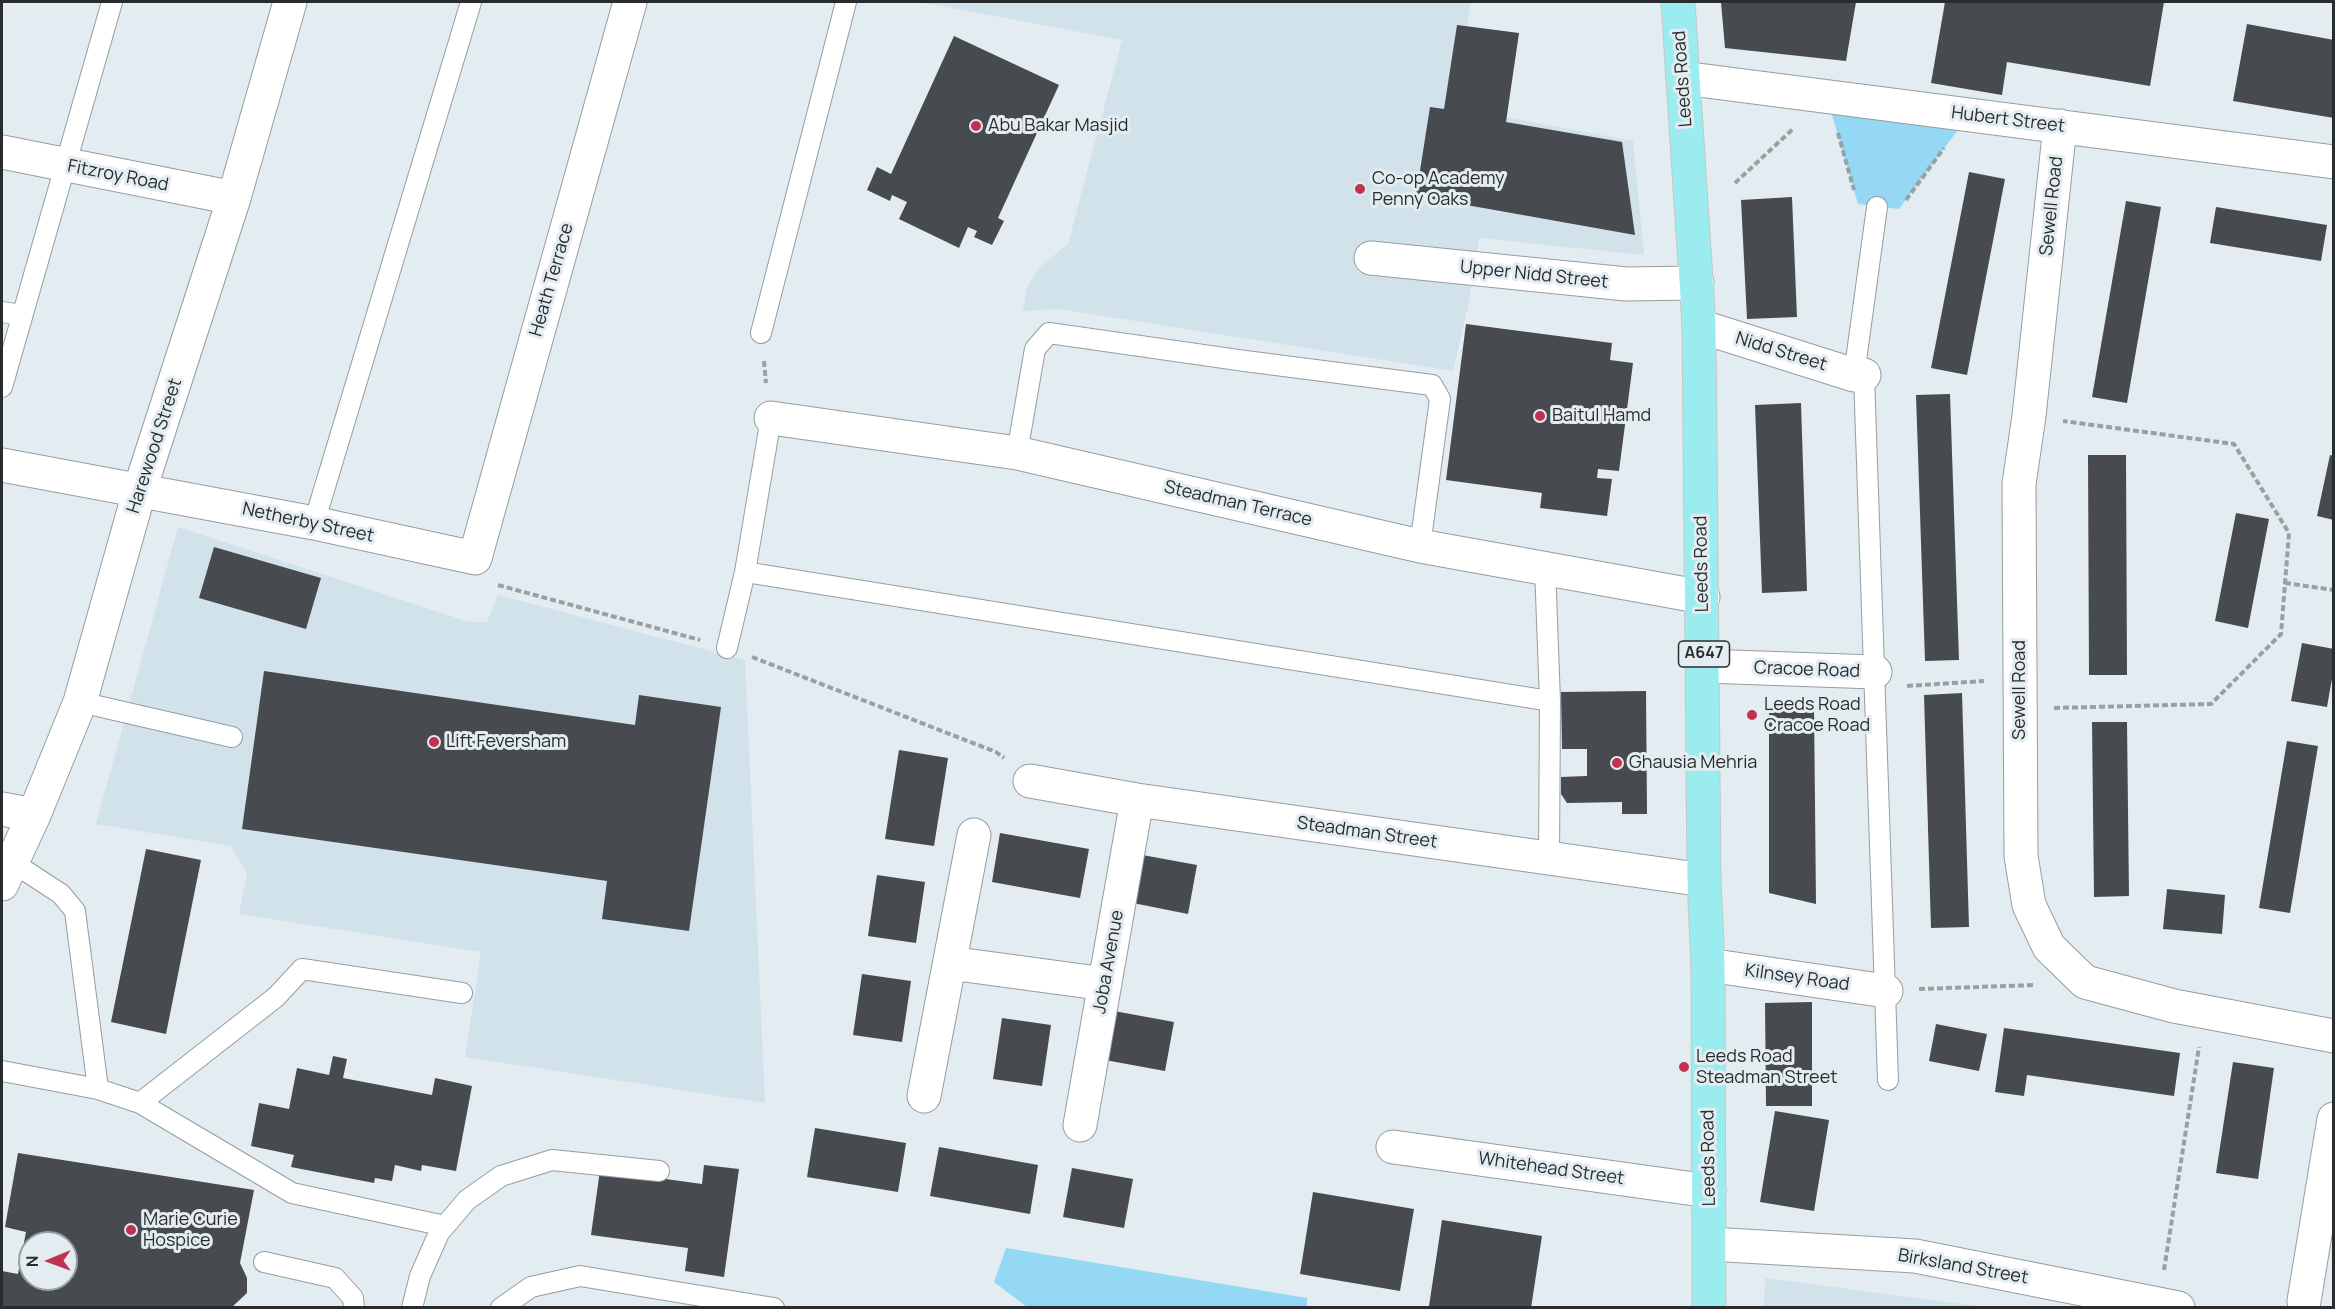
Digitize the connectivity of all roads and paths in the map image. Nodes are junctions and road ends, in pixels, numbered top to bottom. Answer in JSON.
{"nodes":[{"id":1,"x":112,"y":2,"type":"edge"},
{"id":2,"x":290,"y":2,"type":"edge"},
{"id":3,"x":471,"y":2,"type":"edge"},
{"id":4,"x":630,"y":2,"type":"edge"},
{"id":5,"x":846,"y":2,"type":"edge"},
{"id":6,"x":1678,"y":2,"type":"edge"},
{"id":7,"x":1683,"y":78,"type":"junction"},
{"id":8,"x":1827,"y":98,"type":"junction"},
{"id":9,"x":1969,"y":115,"type":"junction"},
{"id":10,"x":2060,"y":126,"type":"junction"},
{"id":11,"x":2,"y":152,"type":"edge"},
{"id":12,"x":2334,"y":162,"type":"edge"},
{"id":13,"x":64,"y":165,"type":"junction"},
{"id":14,"x":1735,"y":183,"type":"dead end"},
{"id":15,"x":234,"y":198,"type":"junction"},
{"id":16,"x":1877,"y":207,"type":"junction"},
{"id":17,"x":1371,"y":258,"type":"dead end"},
{"id":18,"x":1697,"y":283,"type":"junction"},
{"id":19,"x":2,"y":312,"type":"edge"},
{"id":20,"x":21,"y":315,"type":"junction"},
{"id":21,"x":1699,"y":326,"type":"junction"},
{"id":22,"x":760,"y":333,"type":"dead end"},
{"id":23,"x":1859,"y":375,"type":"junction"},
{"id":24,"x":2,"y":387,"type":"edge"},
{"id":25,"x":2030,"y":416,"type":"junction"},
{"id":26,"x":771,"y":418,"type":"joint"},
{"id":27,"x":1017,"y":453,"type":"junction"},
{"id":28,"x":2,"y":465,"type":"edge"},
{"id":29,"x":140,"y":489,"type":"junction"},
{"id":30,"x":314,"y":523,"type":"junction"},
{"id":31,"x":1420,"y":546,"type":"junction"},
{"id":32,"x":475,"y":558,"type":"joint"},
{"id":33,"x":1545,"y":567,"type":"junction"},
{"id":34,"x":745,"y":572,"type":"junction"},
{"id":35,"x":2285,"y":584,"type":"junction"},
{"id":36,"x":2334,"y":590,"type":"edge"},
{"id":37,"x":1703,"y":597,"type":"junction"},
{"id":38,"x":727,"y":648,"type":"dead end"},
{"id":39,"x":1704,"y":666,"type":"junction"},
{"id":40,"x":1875,"y":680,"type":"junction"},
{"id":41,"x":2020,"y":694,"type":"junction"},
{"id":42,"x":1550,"y":701,"type":"junction"},
{"id":43,"x":80,"y":702,"type":"junction"},
{"id":44,"x":232,"y":737,"type":"dead end"},
{"id":45,"x":1030,"y":781,"type":"dead end"},
{"id":46,"x":1137,"y":800,"type":"junction"},
{"id":47,"x":2,"y":809,"type":"edge"},
{"id":48,"x":34,"y":815,"type":"junction"},
{"id":49,"x":974,"y":835,"type":"dead end"},
{"id":50,"x":1549,"y":858,"type":"junction"},
{"id":51,"x":7,"y":873,"type":"edge"},
{"id":52,"x":1704,"y":880,"type":"junction"},
{"id":53,"x":950,"y":963,"type":"junction"},
{"id":54,"x":1708,"y":965,"type":"junction"},
{"id":55,"x":2085,"y":982,"type":"junction"},
{"id":56,"x":1105,"y":984,"type":"junction"},
{"id":57,"x":1886,"y":991,"type":"junction"},
{"id":58,"x":462,"y":993,"type":"dead end"},
{"id":59,"x":2204,"y":1012,"type":"junction"},
{"id":60,"x":2334,"y":1036,"type":"edge"},
{"id":61,"x":2,"y":1071,"type":"edge"},
{"id":62,"x":1888,"y":1080,"type":"dead end"},
{"id":63,"x":98,"y":1089,"type":"junction"},
{"id":64,"x":924,"y":1096,"type":"dead end"},
{"id":65,"x":140,"y":1103,"type":"junction"},
{"id":66,"x":2334,"y":1119,"type":"edge"},
{"id":67,"x":1080,"y":1125,"type":"dead end"},
{"id":68,"x":1393,"y":1147,"type":"dead end"},
{"id":69,"x":659,"y":1171,"type":"dead end"},
{"id":70,"x":1709,"y":1191,"type":"junction"},
{"id":71,"x":445,"y":1226,"type":"junction"},
{"id":72,"x":1710,"y":1244,"type":"junction"},
{"id":73,"x":264,"y":1262,"type":"dead end"},
{"id":74,"x":2304,"y":1301,"type":"dead end"},
{"id":75,"x":2169,"y":1306,"type":"edge"},
{"id":76,"x":354,"y":1308,"type":"edge"},
{"id":77,"x":412,"y":1308,"type":"edge"},
{"id":78,"x":501,"y":1308,"type":"edge"},
{"id":79,"x":774,"y":1308,"type":"edge"},
{"id":80,"x":1709,"y":1308,"type":"edge"}],
"edges":[{"from":1,"to":13,"type":"lane"},
{"from":2,"to":15,"type":"street","name":"Harewood Street"},
{"from":3,"to":30,"type":"lane"},
{"from":4,"to":32,"type":"street","name":"Heath Terrace"},
{"from":5,"to":22,"type":"lane"},
{"from":6,"to":7,"type":"main road","name":"Leeds Road","number":"A647"},
{"from":7,"to":8,"type":"street","name":"Hubert Street"},
{"from":7,"to":18,"type":"main road","name":"Leeds Road","number":"A647"},
{"from":8,"to":9,"type":"street","name":"Hubert Street"},
{"from":8,"to":14,"type":"path"},
{"from":8,"to":16,"type":"path"},
{"from":9,"to":10,"type":"street","name":"Hubert Street"},
{"from":9,"to":16,"type":"path"},
{"from":10,"to":12,"type":"street","name":"Hubert Street"},
{"from":10,"to":25,"type":"street","name":"Sewell Road"},
{"from":11,"to":13,"type":"street","name":"Fitzroy Road"},
{"from":13,"to":15,"type":"street","name":"Fitzroy Road"},
{"from":13,"to":20,"type":"lane"},
{"from":15,"to":29,"type":"street","name":"Harewood Street"},
{"from":16,"to":23,"type":"lane"},
{"from":17,"to":18,"type":"street","name":"Upper Nidd Street"},
{"from":18,"to":21,"type":"main road","name":"Leeds Road","number":"A647"},
{"from":19,"to":20,"type":"lane"},
{"from":20,"to":24,"type":"lane"},
{"from":21,"to":23,"type":"street","name":"Nidd Street"},
{"from":21,"to":37,"type":"main road","name":"Leeds Road","number":"A647"},
{"from":23,"to":40,"type":"lane"},
{"from":25,"to":35,"type":"path"},
{"from":25,"to":41,"type":"street","name":"Sewell Road"},
{"from":26,"to":27,"type":"street","name":"Steadman Terrace"},
{"from":26,"to":34,"type":"lane"},
{"from":27,"to":31,"type":"street","name":"Steadman Terrace"},
{"from":27,"to":31,"type":"lane"},
{"from":28,"to":29,"type":"street","name":"Netherby Street"},
{"from":29,"to":30,"type":"street","name":"Netherby Street"},
{"from":29,"to":43,"type":"street","name":"Harewood Street"},
{"from":30,"to":32,"type":"street","name":"Netherby Street"},
{"from":31,"to":33,"type":"street","name":"Steadman Terrace"},
{"from":33,"to":37,"type":"street","name":"Steadman Terrace"},
{"from":33,"to":42,"type":"lane"},
{"from":34,"to":38,"type":"lane"},
{"from":34,"to":42,"type":"lane"},
{"from":35,"to":36,"type":"path"},
{"from":35,"to":41,"type":"path"},
{"from":37,"to":39,"type":"main road","name":"Leeds Road","number":"A647"},
{"from":39,"to":40,"type":"street","name":"Cracoe Road"},
{"from":39,"to":52,"type":"main road","name":"Leeds Road","number":"A647"},
{"from":40,"to":41,"type":"path"},
{"from":40,"to":57,"type":"lane"},
{"from":41,"to":55,"type":"street","name":"Sewell Road"},
{"from":42,"to":50,"type":"lane"},
{"from":43,"to":44,"type":"lane"},
{"from":43,"to":48,"type":"street","name":"Harewood Street"},
{"from":45,"to":46,"type":"street","name":"Steadman Street"},
{"from":46,"to":50,"type":"street","name":"Steadman Street"},
{"from":46,"to":56,"type":"street","name":"Joba Avenue"},
{"from":47,"to":48,"type":"street"},
{"from":48,"to":51,"type":"street","name":"Harewood Street"},
{"from":49,"to":53,"type":"street"},
{"from":50,"to":52,"type":"street","name":"Steadman Street"},
{"from":51,"to":63,"type":"lane"},
{"from":52,"to":54,"type":"main road","name":"Leeds Road","number":"A647"},
{"from":53,"to":56,"type":"street"},
{"from":53,"to":64,"type":"street"},
{"from":54,"to":57,"type":"street","name":"Kilnsey Road"},
{"from":54,"to":70,"type":"main road","name":"Leeds Road","number":"A647"},
{"from":55,"to":57,"type":"path"},
{"from":55,"to":59,"type":"street","name":"Sewell Road"},
{"from":56,"to":67,"type":"street","name":"Joba Avenue"},
{"from":57,"to":62,"type":"lane"},
{"from":58,"to":65,"type":"lane"},
{"from":59,"to":60,"type":"street","name":"Sewell Road"},
{"from":59,"to":75,"type":"path"},
{"from":61,"to":63,"type":"lane"},
{"from":63,"to":65,"type":"lane"},
{"from":65,"to":71,"type":"lane"},
{"from":66,"to":74,"type":"street"},
{"from":68,"to":70,"type":"street","name":"Whitehead Street"},
{"from":69,"to":71,"type":"lane"},
{"from":70,"to":72,"type":"main road","name":"Leeds Road","number":"A647"},
{"from":71,"to":77,"type":"lane"},
{"from":72,"to":75,"type":"street","name":"Birksland Street"},
{"from":72,"to":80,"type":"main road","name":"Leeds Road","number":"A647"},
{"from":73,"to":76,"type":"lane"},
{"from":78,"to":79,"type":"lane"}]}
